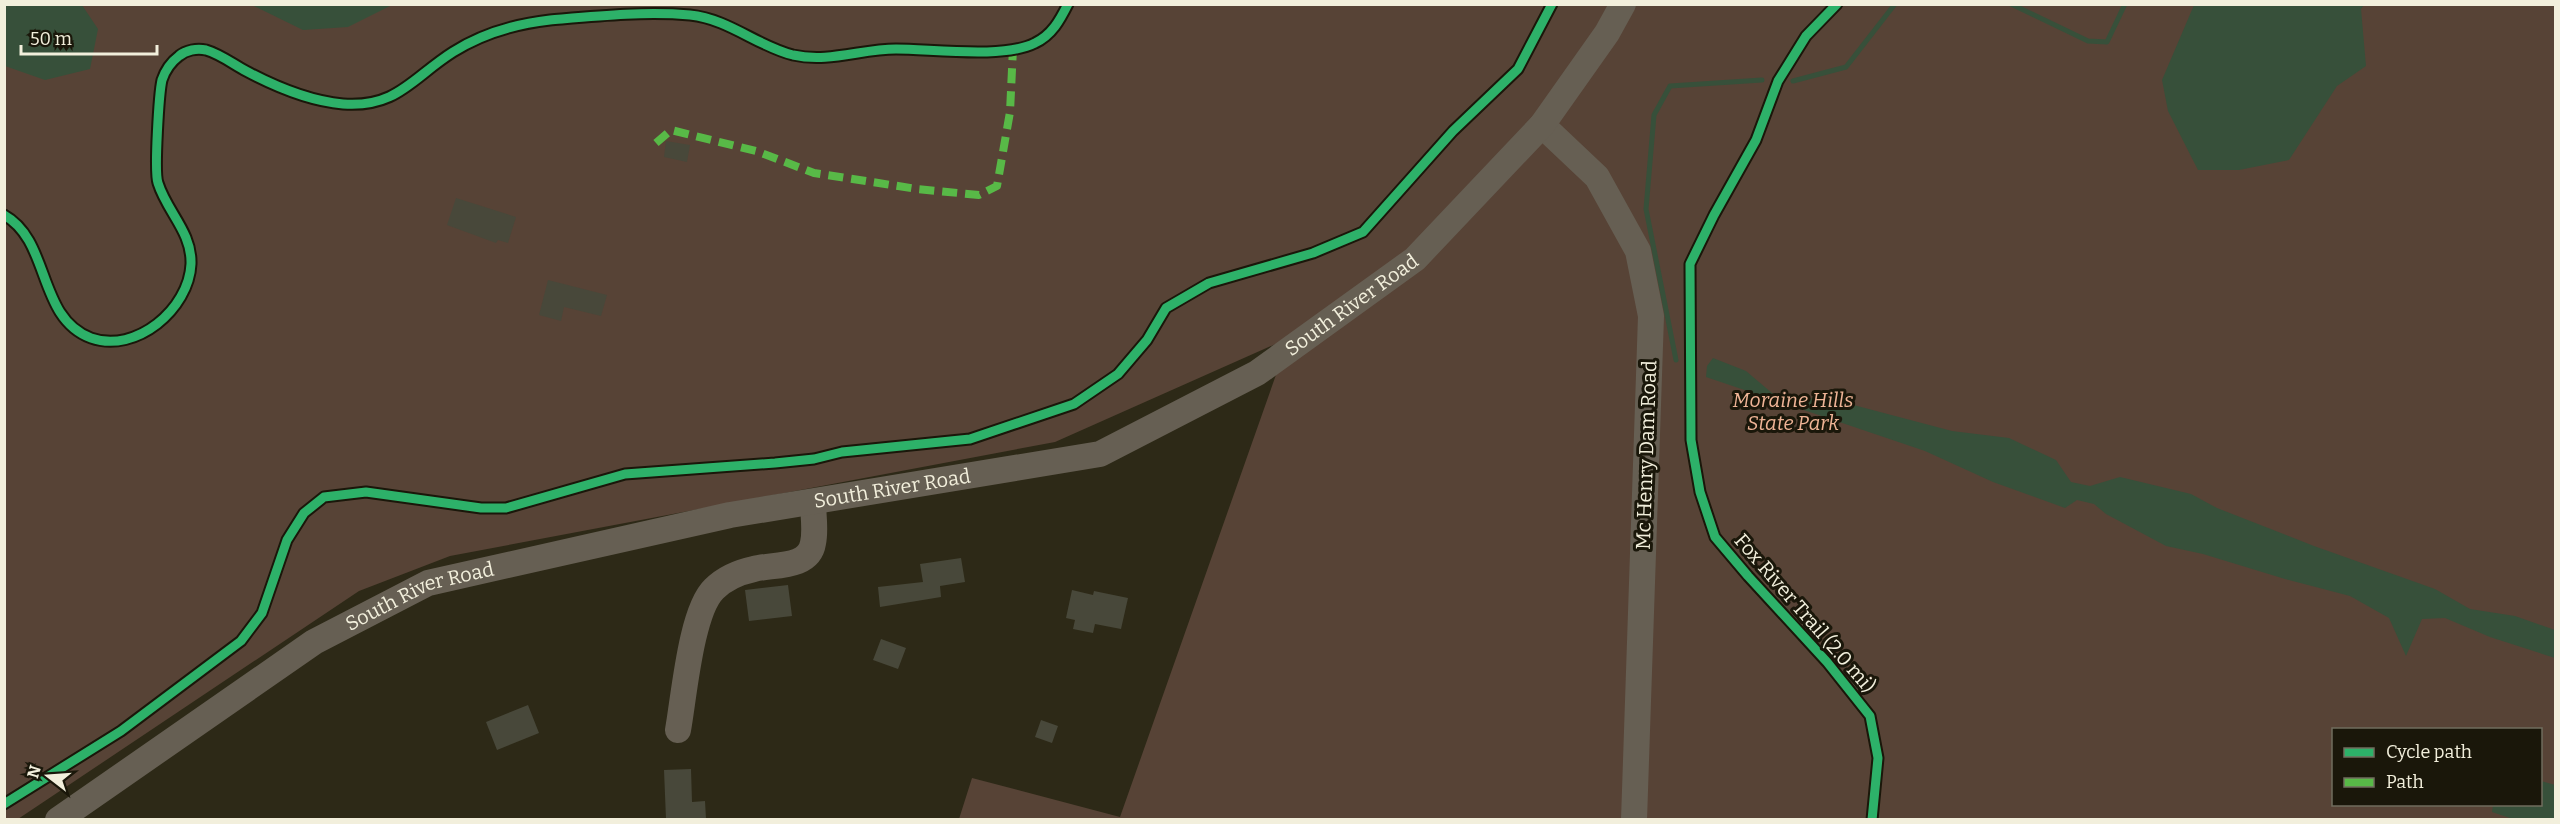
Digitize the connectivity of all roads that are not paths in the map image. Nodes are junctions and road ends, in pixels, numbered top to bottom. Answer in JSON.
{"nodes":[{"id":1,"x":1623,"y":4,"type":"edge"},
{"id":2,"x":1542,"y":125,"type":"junction"},
{"id":3,"x":813,"y":502,"type":"junction"},
{"id":4,"x":678,"y":730,"type":"dead end"},
{"id":5,"x":58,"y":819,"type":"edge"},
{"id":6,"x":1634,"y":819,"type":"edge"}],
"edges":[{"from":1,"to":2,"type":"street","name":"South River Road"},
{"from":2,"to":3,"type":"street","name":"South River Road"},
{"from":2,"to":6,"type":"street","name":"Mc Henry Dam Road"},
{"from":3,"to":4,"type":"street"},
{"from":3,"to":5,"type":"street","name":"South River Road"}]}
